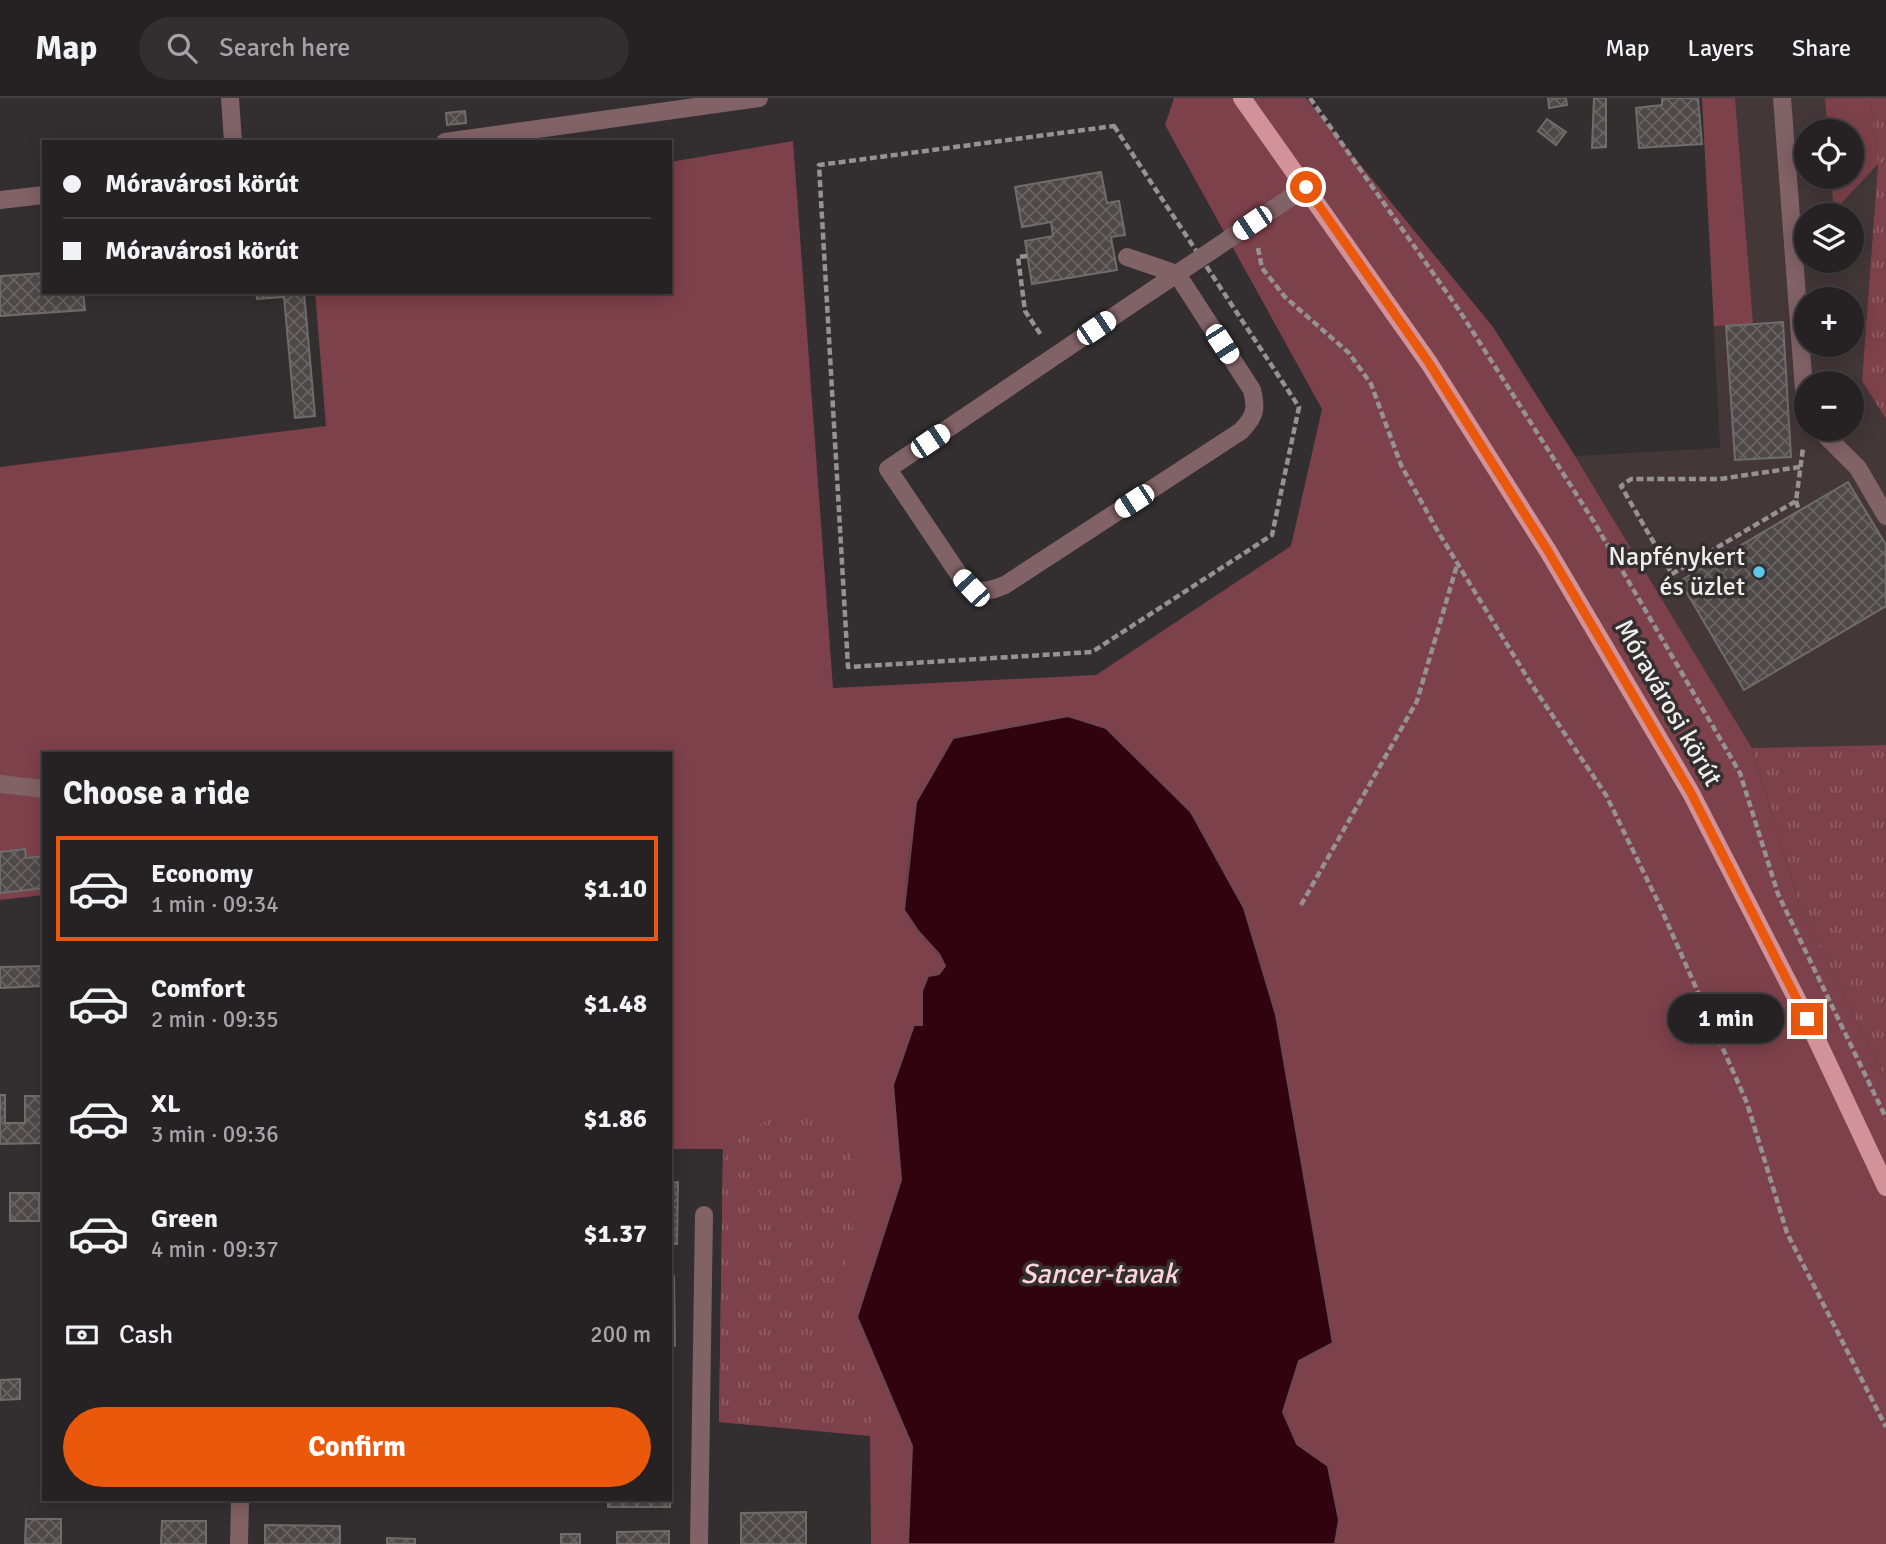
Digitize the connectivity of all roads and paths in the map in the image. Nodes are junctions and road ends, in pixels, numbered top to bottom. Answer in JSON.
{"nodes":[{"id":1,"x":230,"y":98,"type":"edge"},
{"id":2,"x":759,"y":98,"type":"edge"},
{"id":3,"x":1242,"y":98,"type":"edge"},
{"id":4,"x":1310,"y":98,"type":"edge"},
{"id":5,"x":1782,"y":98,"type":"edge"},
{"id":6,"x":233,"y":140,"type":"edge"},
{"id":7,"x":459,"y":140,"type":"edge"},
{"id":8,"x":1306,"y":187,"type":"junction"},
{"id":9,"x":42,"y":195,"type":"edge"},
{"id":10,"x":0,"y":200,"type":"edge"},
{"id":11,"x":1252,"y":223,"type":"junction"},
{"id":12,"x":1027,"y":256,"type":"dead end"},
{"id":13,"x":1127,"y":257,"type":"dead end"},
{"id":14,"x":1177,"y":274,"type":"junction"},
{"id":15,"x":1056,"y":356,"type":"junction"},
{"id":16,"x":1803,"y":371,"type":"edge"},
{"id":17,"x":1803,"y":441,"type":"edge"},
{"id":18,"x":1831,"y":441,"type":"edge"},
{"id":19,"x":1800,"y":467,"type":"junction"},
{"id":20,"x":1796,"y":501,"type":"junction"},
{"id":21,"x":1799,"y":511,"type":"dead end"},
{"id":22,"x":1886,"y":516,"type":"edge"},
{"id":23,"x":1457,"y":564,"type":"junction"},
{"id":24,"x":0,"y":784,"type":"edge"},
{"id":25,"x":42,"y":789,"type":"edge"},
{"id":26,"x":1301,"y":905,"type":"dead end"},
{"id":27,"x":1886,"y":1118,"type":"edge"},
{"id":28,"x":1886,"y":1187,"type":"edge"},
{"id":29,"x":704,"y":1215,"type":"dead end"},
{"id":30,"x":1886,"y":1427,"type":"edge"},
{"id":31,"x":240,"y":1501,"type":"edge"},
{"id":32,"x":239,"y":1544,"type":"edge"},
{"id":33,"x":699,"y":1544,"type":"edge"}],
"edges":[{"from":1,"to":6,"type":"street"},
{"from":2,"to":7,"type":"street"},
{"from":3,"to":8,"type":"main road","name":"Móravárosi körút"},
{"from":4,"to":27,"type":"path"},
{"from":5,"to":16,"type":"street"},
{"from":8,"to":11,"type":"street"},
{"from":8,"to":28,"type":"main road","name":"Móravárosi körút"},
{"from":9,"to":10,"type":"street"},
{"from":11,"to":14,"type":"street"},
{"from":11,"to":23,"type":"path"},
{"from":12,"to":15,"type":"path"},
{"from":13,"to":14,"type":"street"},
{"from":14,"to":15,"type":"street"},
{"from":14,"to":15,"type":"street"},
{"from":17,"to":19,"type":"path"},
{"from":18,"to":22,"type":"street"},
{"from":19,"to":20,"type":"path"},
{"from":19,"to":20,"type":"path"},
{"from":20,"to":21,"type":"path"},
{"from":23,"to":26,"type":"path"},
{"from":23,"to":30,"type":"path"},
{"from":24,"to":25,"type":"street"},
{"from":29,"to":33,"type":"street"},
{"from":31,"to":32,"type":"street"}]}
